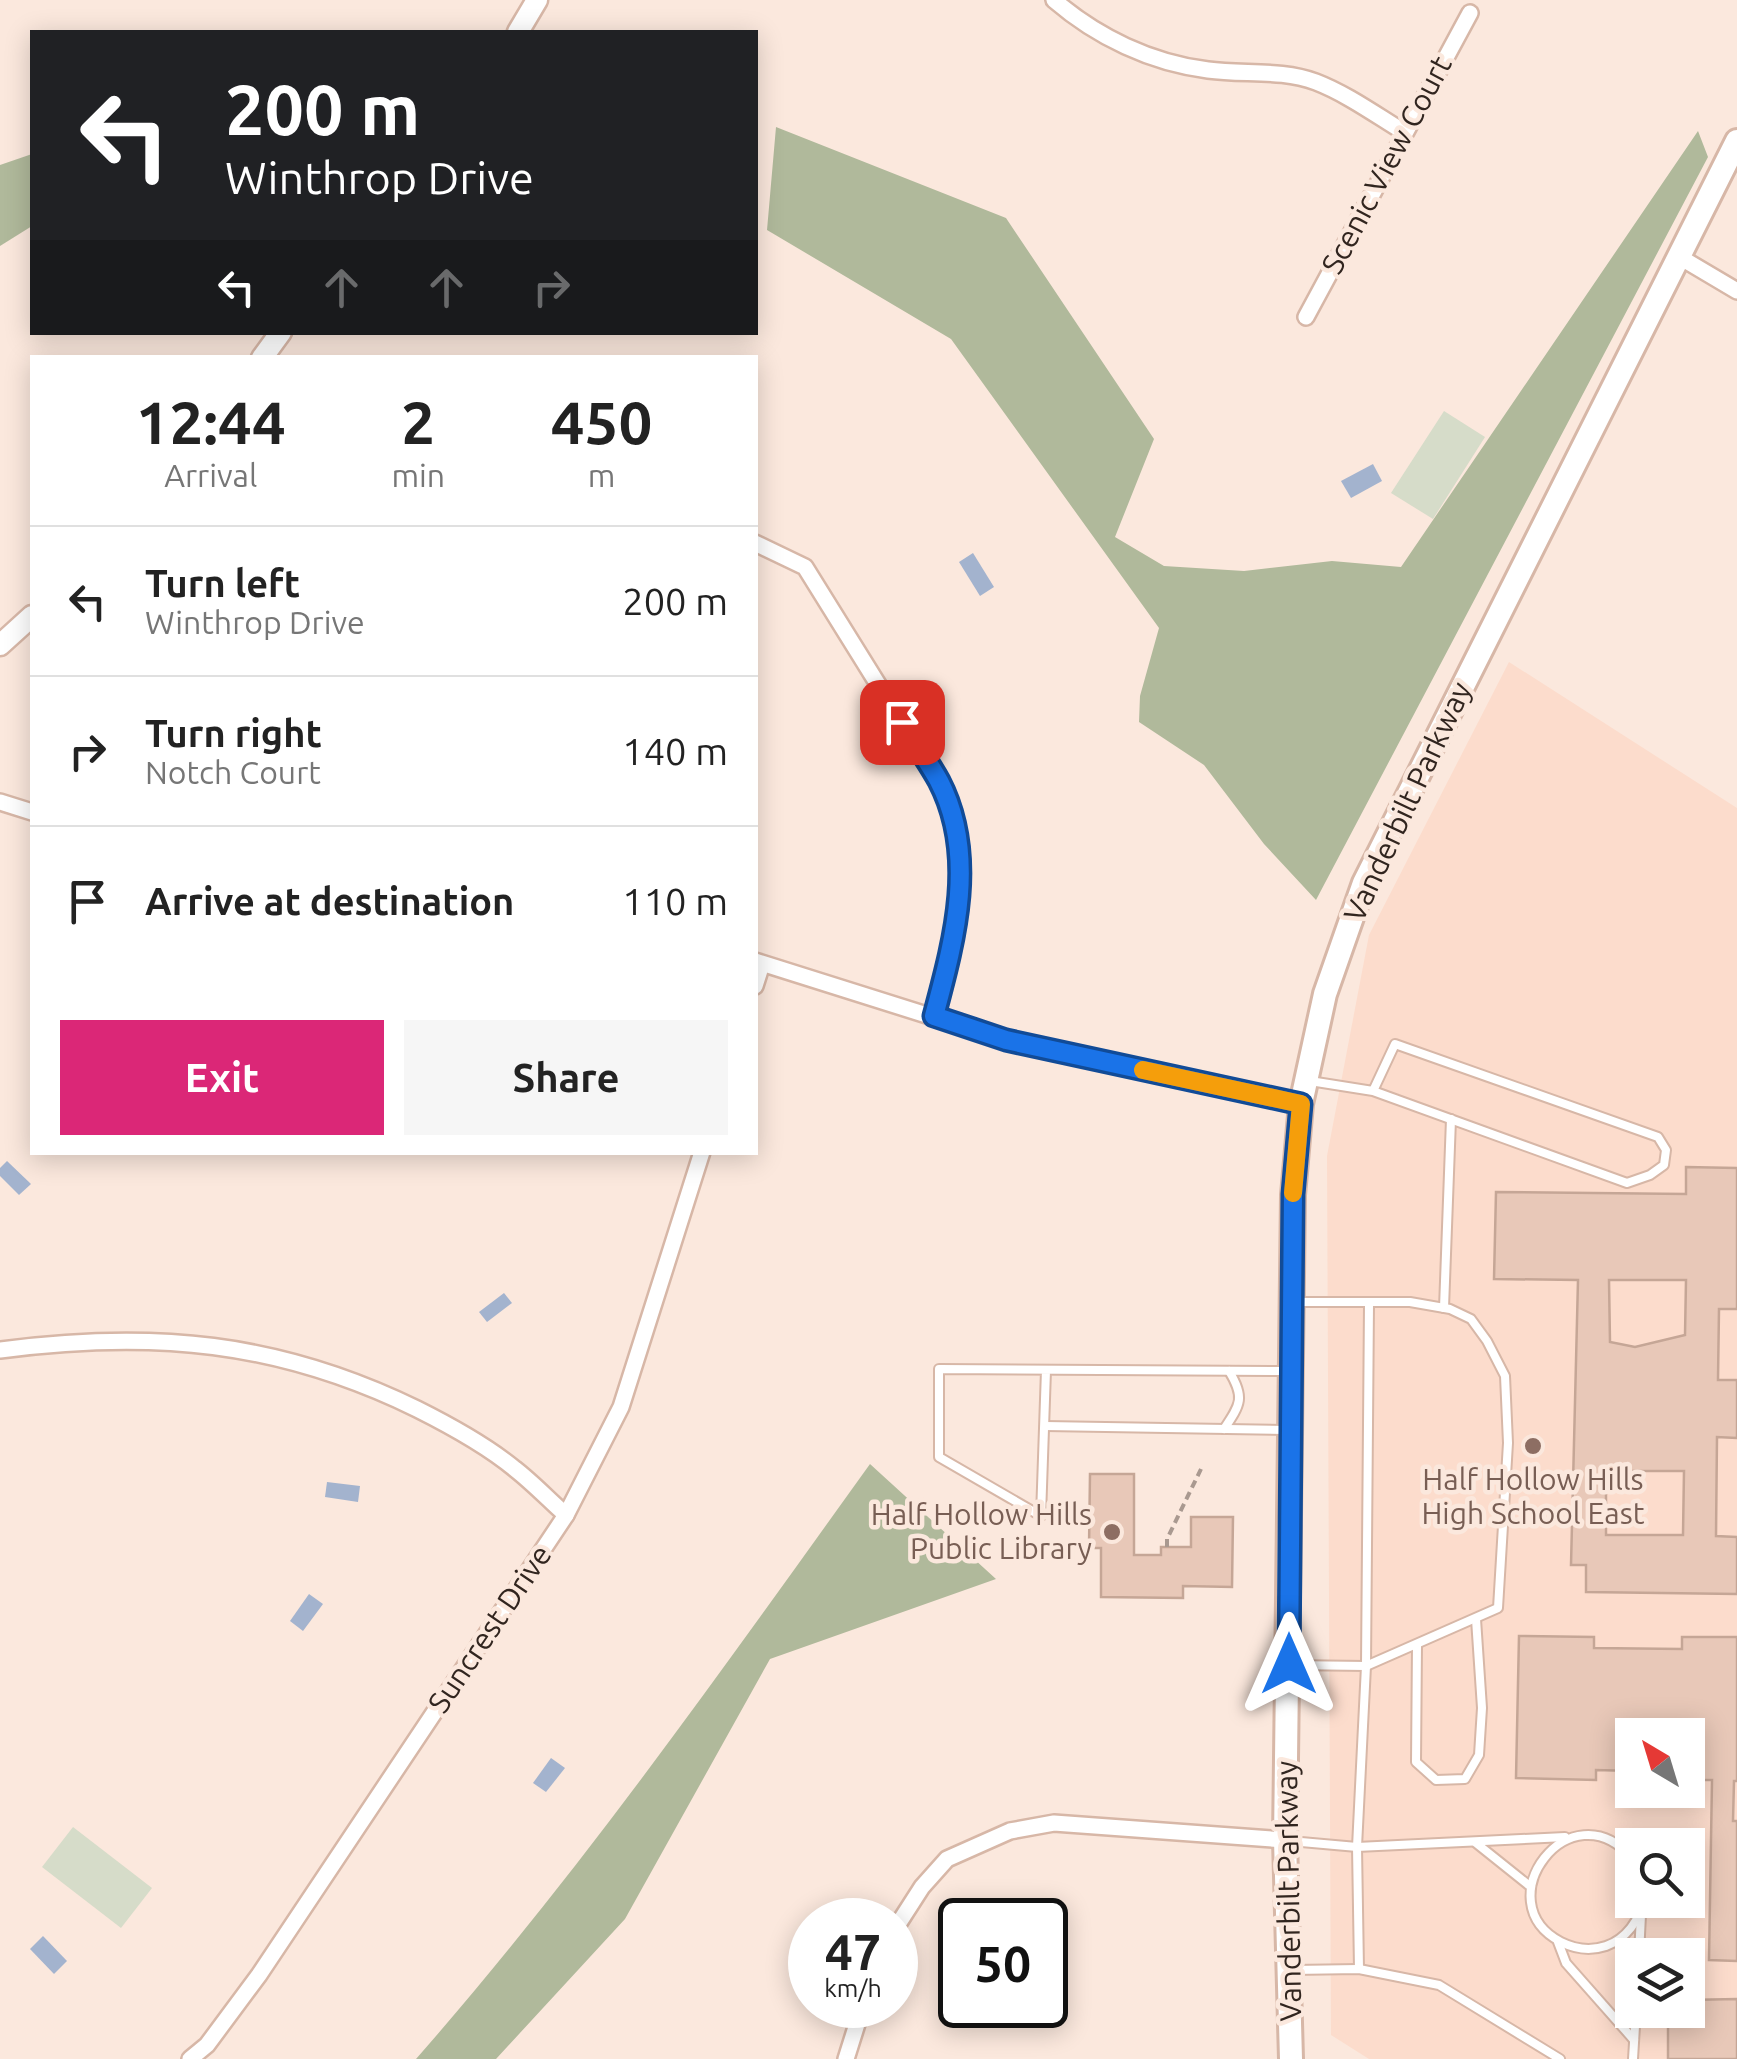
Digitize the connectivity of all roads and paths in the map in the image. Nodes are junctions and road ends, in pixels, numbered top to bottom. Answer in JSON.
{"nodes":[{"id":1,"x":536,"y":0,"type":"edge"},
{"id":2,"x":1054,"y":0,"type":"edge"},
{"id":3,"x":1470,"y":13,"type":"dead end"},
{"id":4,"x":519,"y":30,"type":"edge"},
{"id":5,"x":1404,"y":132,"type":"junction"},
{"id":6,"x":1737,"y":141,"type":"edge"},
{"id":7,"x":1678,"y":256,"type":"junction"},
{"id":8,"x":1737,"y":291,"type":"edge"},
{"id":9,"x":1306,"y":317,"type":"dead end"},
{"id":10,"x":280,"y":335,"type":"edge"},
{"id":11,"x":264,"y":355,"type":"edge"},
{"id":12,"x":758,"y":544,"type":"edge"},
{"id":13,"x":30,"y":618,"type":"edge"},
{"id":14,"x":0,"y":645,"type":"edge"},
{"id":15,"x":0,"y":802,"type":"edge"},
{"id":16,"x":30,"y":811,"type":"edge"},
{"id":17,"x":758,"y":962,"type":"edge"},
{"id":18,"x":934,"y":1016,"type":"junction"},
{"id":19,"x":1306,"y":1080,"type":"junction"},
{"id":20,"x":1374,"y":1090,"type":"junction"},
{"id":21,"x":1301,"y":1104,"type":"junction"},
{"id":22,"x":1451,"y":1119,"type":"junction"},
{"id":23,"x":701,"y":1155,"type":"edge"},
{"id":24,"x":1292,"y":1302,"type":"junction"},
{"id":25,"x":1369,"y":1304,"type":"junction"},
{"id":26,"x":1444,"y":1308,"type":"junction"},
{"id":27,"x":0,"y":1350,"type":"edge"},
{"id":28,"x":1046,"y":1370,"type":"junction"},
{"id":29,"x":1228,"y":1371,"type":"junction"},
{"id":30,"x":1292,"y":1371,"type":"junction"},
{"id":31,"x":1045,"y":1426,"type":"junction"},
{"id":32,"x":1224,"y":1429,"type":"junction"},
{"id":33,"x":1291,"y":1430,"type":"junction"},
{"id":34,"x":1201,"y":1469,"type":"dead end"},
{"id":35,"x":566,"y":1515,"type":"junction"},
{"id":36,"x":1167,"y":1546,"type":"dead end"},
{"id":37,"x":1476,"y":1619,"type":"junction"},
{"id":38,"x":1417,"y":1645,"type":"junction"},
{"id":39,"x":1289,"y":1664,"type":"junction"},
{"id":40,"x":1366,"y":1666,"type":"junction"},
{"id":41,"x":1576,"y":1837,"type":"junction"},
{"id":42,"x":1285,"y":1840,"type":"junction"},
{"id":43,"x":1476,"y":1843,"type":"junction"},
{"id":44,"x":1615,"y":1844,"type":"edge"},
{"id":45,"x":1357,"y":1846,"type":"junction"},
{"id":46,"x":1531,"y":1887,"type":"junction"},
{"id":47,"x":915,"y":1898,"type":"edge"},
{"id":48,"x":1637,"y":1918,"type":"edge"},
{"id":49,"x":1558,"y":1940,"type":"junction"},
{"id":50,"x":1359,"y":1968,"type":"junction"},
{"id":51,"x":1290,"y":1970,"type":"junction"},
{"id":52,"x":856,"y":2028,"type":"edge"},
{"id":53,"x":1635,"y":2028,"type":"edge"},
{"id":54,"x":1634,"y":2040,"type":"junction"},
{"id":55,"x":190,"y":2059,"type":"edge"},
{"id":56,"x":846,"y":2059,"type":"edge"},
{"id":57,"x":1292,"y":2059,"type":"edge"},
{"id":58,"x":1560,"y":2059,"type":"edge"},
{"id":59,"x":1633,"y":2059,"type":"edge"}],
"edges":[{"from":1,"to":4,"type":"street"},
{"from":2,"to":5,"type":"street"},
{"from":3,"to":5,"type":"street","name":"Scenic View Court"},
{"from":5,"to":9,"type":"street","name":"Scenic View Court"},
{"from":6,"to":7,"type":"main road","name":"Vanderbilt Parkway"},
{"from":7,"to":8,"type":"street"},
{"from":7,"to":19,"type":"main road","name":"Vanderbilt Parkway"},
{"from":10,"to":11,"type":"street"},
{"from":12,"to":18,"type":"street"},
{"from":13,"to":14,"type":"street"},
{"from":15,"to":16,"type":"street"},
{"from":17,"to":18,"type":"street"},
{"from":18,"to":21,"type":"street"},
{"from":19,"to":20,"type":"lane"},
{"from":19,"to":21,"type":"main road","name":"Vanderbilt Parkway"},
{"from":20,"to":22,"type":"lane"},
{"from":20,"to":22,"type":"lane"},
{"from":21,"to":24,"type":"main road","name":"Vanderbilt Parkway"},
{"from":22,"to":26,"type":"lane"},
{"from":23,"to":35,"type":"street","name":"Suncrest Drive"},
{"from":24,"to":25,"type":"lane"},
{"from":24,"to":30,"type":"main road","name":"Vanderbilt Parkway"},
{"from":25,"to":26,"type":"lane"},
{"from":25,"to":40,"type":"lane"},
{"from":26,"to":37,"type":"lane"},
{"from":27,"to":35,"type":"street"},
{"from":28,"to":29,"type":"lane"},
{"from":28,"to":31,"type":"lane"},
{"from":28,"to":31,"type":"lane"},
{"from":29,"to":30,"type":"lane"},
{"from":29,"to":32,"type":"lane"},
{"from":30,"to":33,"type":"main road","name":"Vanderbilt Parkway"},
{"from":31,"to":32,"type":"lane"},
{"from":32,"to":33,"type":"lane"},
{"from":33,"to":39,"type":"main road","name":"Vanderbilt Parkway"},
{"from":34,"to":36,"type":"path"},
{"from":35,"to":55,"type":"street","name":"Suncrest Drive"},
{"from":37,"to":38,"type":"lane"},
{"from":37,"to":38,"type":"lane"},
{"from":38,"to":40,"type":"lane"},
{"from":39,"to":40,"type":"lane"},
{"from":39,"to":42,"type":"main road","name":"Vanderbilt Parkway"},
{"from":40,"to":45,"type":"lane"},
{"from":41,"to":43,"type":"lane"},
{"from":41,"to":44,"type":"lane"},
{"from":41,"to":46,"type":"lane"},
{"from":42,"to":45,"type":"lane"},
{"from":42,"to":47,"type":"street"},
{"from":42,"to":51,"type":"main road","name":"Vanderbilt Parkway"},
{"from":43,"to":45,"type":"lane"},
{"from":43,"to":46,"type":"lane"},
{"from":45,"to":50,"type":"lane"},
{"from":46,"to":49,"type":"lane"},
{"from":48,"to":49,"type":"lane"},
{"from":49,"to":54,"type":"lane"},
{"from":50,"to":51,"type":"lane"},
{"from":50,"to":58,"type":"lane"},
{"from":51,"to":57,"type":"main road","name":"Vanderbilt Parkway"},
{"from":52,"to":56,"type":"street"},
{"from":53,"to":54,"type":"lane"},
{"from":54,"to":59,"type":"lane"}]}
